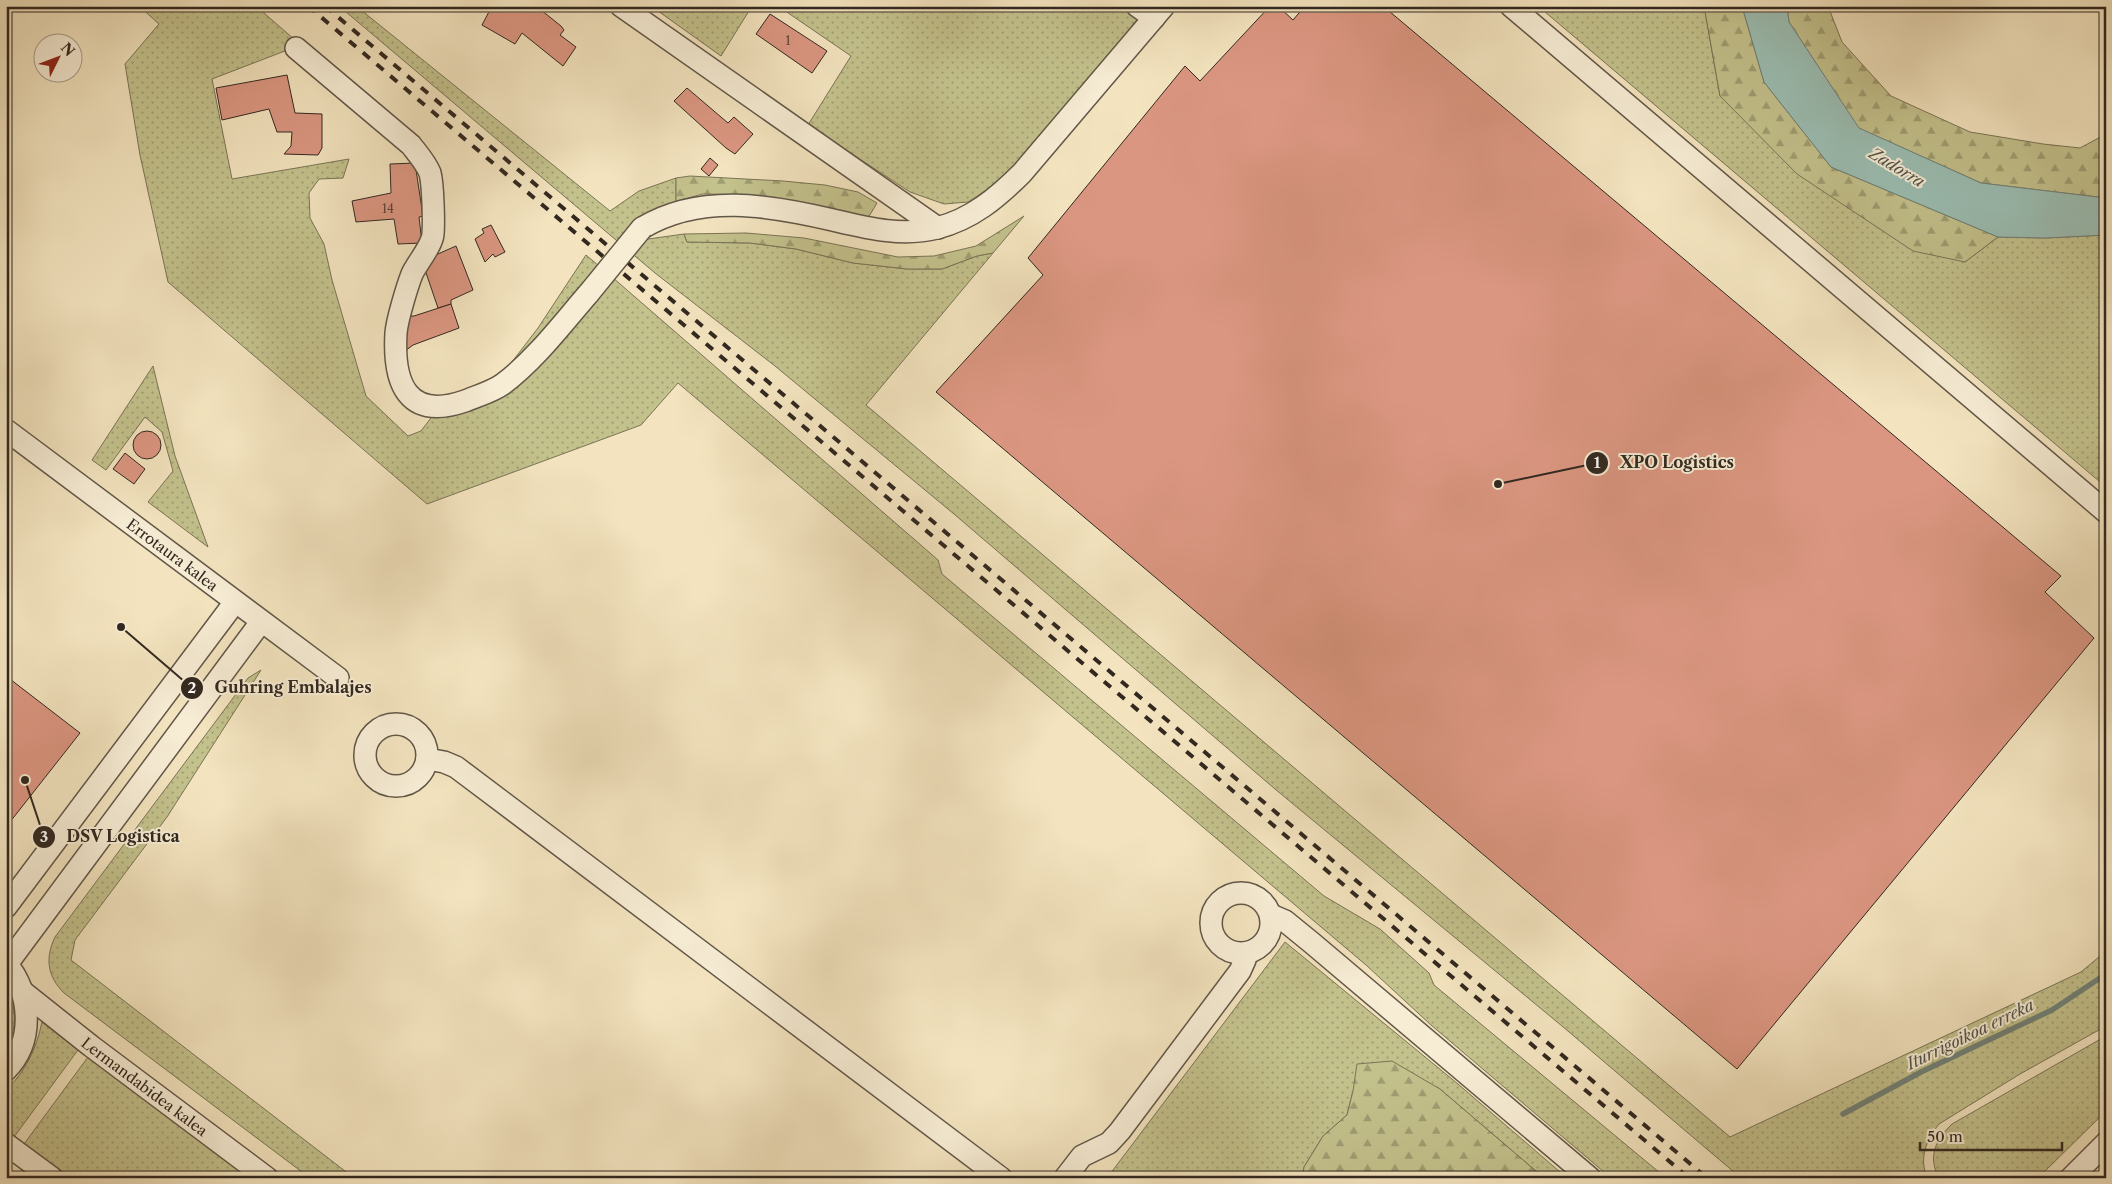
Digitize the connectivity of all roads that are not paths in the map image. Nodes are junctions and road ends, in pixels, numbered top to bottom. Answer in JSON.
{"nodes":[{"id":1,"x":621,"y":6,"type":"edge"},
{"id":2,"x":1511,"y":6,"type":"edge"},
{"id":3,"x":1152,"y":10,"type":"edge"},
{"id":4,"x":296,"y":48,"type":"dead end"},
{"id":5,"x":938,"y":228,"type":"junction"},
{"id":6,"x":6,"y":430,"type":"edge"},
{"id":7,"x":2106,"y":512,"type":"edge"},
{"id":8,"x":235,"y":602,"type":"junction"},
{"id":9,"x":262,"y":622,"type":"junction"},
{"id":10,"x":338,"y":678,"type":"dead end"},
{"id":11,"x":139,"y":730,"type":"junction"},
{"id":12,"x":165,"y":751,"type":"junction"},
{"id":13,"x":427,"y":760,"type":"dead end"},
{"id":14,"x":6,"y":907,"type":"edge"},
{"id":15,"x":1271,"y":915,"type":"junction"},
{"id":16,"x":1245,"y":953,"type":"junction"},
{"id":17,"x":7,"y":963,"type":"edge"},
{"id":18,"x":23,"y":992,"type":"junction"},
{"id":19,"x":6,"y":1070,"type":"edge"},
{"id":20,"x":2106,"y":1143,"type":"edge"},
{"id":21,"x":6,"y":1144,"type":"edge"},
{"id":22,"x":52,"y":1178,"type":"edge"},
{"id":23,"x":267,"y":1178,"type":"edge"},
{"id":24,"x":1001,"y":1178,"type":"edge"},
{"id":25,"x":1065,"y":1178,"type":"edge"},
{"id":26,"x":1590,"y":1178,"type":"edge"},
{"id":27,"x":2071,"y":1178,"type":"edge"}],
"edges":[{"from":1,"to":5,"type":"street"},
{"from":2,"to":7,"type":"street"},
{"from":3,"to":5,"type":"street"},
{"from":4,"to":5,"type":"street","bridge":true},
{"from":6,"to":8,"type":"street","name":"Errotaura kalea"},
{"from":8,"to":9,"type":"street","name":"Errotaura kalea"},
{"from":8,"to":11,"type":"street"},
{"from":9,"to":10,"type":"street","name":"Errotaura kalea"},
{"from":9,"to":12,"type":"street"},
{"from":11,"to":12,"type":"street"},
{"from":11,"to":14,"type":"street"},
{"from":12,"to":17,"type":"street"},
{"from":13,"to":24,"type":"street"},
{"from":15,"to":16,"type":"street"},
{"from":15,"to":16,"type":"street"},
{"from":15,"to":26,"type":"street"},
{"from":16,"to":25,"type":"street"},
{"from":17,"to":18,"type":"street"},
{"from":18,"to":19,"type":"street"},
{"from":18,"to":23,"type":"street","name":"Lermandabidea kalea"},
{"from":20,"to":27,"type":"street"},
{"from":21,"to":22,"type":"street"}]}
